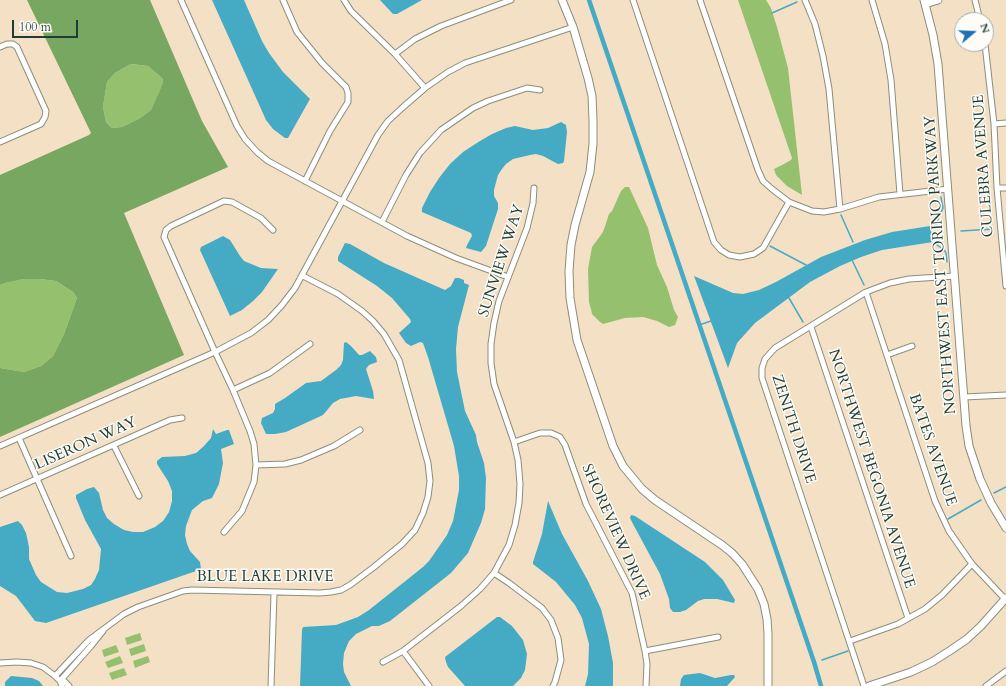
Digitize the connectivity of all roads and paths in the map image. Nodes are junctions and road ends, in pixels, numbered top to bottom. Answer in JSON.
{"nodes":[{"id":1,"x":181,"y":0,"type":"edge"},
{"id":2,"x":283,"y":0,"type":"edge"},
{"id":3,"x":344,"y":0,"type":"edge"},
{"id":4,"x":511,"y":0,"type":"edge"},
{"id":5,"x":562,"y":0,"type":"edge"},
{"id":6,"x":633,"y":0,"type":"edge"},
{"id":7,"x":700,"y":0,"type":"edge"},
{"id":8,"x":805,"y":0,"type":"edge"},
{"id":9,"x":872,"y":0,"type":"edge"},
{"id":10,"x":938,"y":0,"type":"edge"},
{"id":11,"x":975,"y":0,"type":"edge"},
{"id":12,"x":924,"y":2,"type":"edge"},
{"id":13,"x":978,"y":12,"type":"edge"},
{"id":14,"x":573,"y":27,"type":"junction"},
{"id":15,"x":0,"y":47,"type":"edge"},
{"id":16,"x":986,"y":52,"type":"edge"},
{"id":17,"x":395,"y":54,"type":"junction"},
{"id":18,"x":425,"y":88,"type":"junction"},
{"id":19,"x":540,"y":90,"type":"dead end"},
{"id":20,"x":1006,"y":123,"type":"edge"},
{"id":21,"x":994,"y":124,"type":"junction"},
{"id":22,"x":0,"y":142,"type":"edge"},
{"id":23,"x":304,"y":181,"type":"junction"},
{"id":24,"x":534,"y":188,"type":"dead end"},
{"id":25,"x":997,"y":188,"type":"junction"},
{"id":26,"x":1006,"y":188,"type":"edge"},
{"id":27,"x":948,"y":189,"type":"junction"},
{"id":28,"x":900,"y":194,"type":"junction"},
{"id":29,"x":343,"y":201,"type":"junction"},
{"id":30,"x":789,"y":202,"type":"junction"},
{"id":31,"x":840,"y":209,"type":"junction"},
{"id":32,"x":382,"y":222,"type":"junction"},
{"id":33,"x":273,"y":230,"type":"dead end"},
{"id":34,"x":1005,"y":270,"type":"edge"},
{"id":35,"x":303,"y":276,"type":"junction"},
{"id":36,"x":955,"y":276,"type":"junction"},
{"id":37,"x":508,"y":277,"type":"junction"},
{"id":38,"x":1006,"y":286,"type":"edge"},
{"id":39,"x":866,"y":292,"type":"junction"},
{"id":40,"x":811,"y":327,"type":"junction"},
{"id":41,"x":310,"y":344,"type":"dead end"},
{"id":42,"x":912,"y":346,"type":"dead end"},
{"id":43,"x":215,"y":352,"type":"junction"},
{"id":44,"x":887,"y":355,"type":"junction"},
{"id":45,"x":233,"y":390,"type":"junction"},
{"id":46,"x":1006,"y":395,"type":"edge"},
{"id":47,"x":964,"y":397,"type":"junction"},
{"id":48,"x":182,"y":418,"type":"dead end"},
{"id":49,"x":360,"y":430,"type":"dead end"},
{"id":50,"x":19,"y":438,"type":"junction"},
{"id":51,"x":514,"y":442,"type":"junction"},
{"id":52,"x":0,"y":446,"type":"edge"},
{"id":53,"x":114,"y":446,"type":"junction"},
{"id":54,"x":256,"y":465,"type":"junction"},
{"id":55,"x":37,"y":479,"type":"junction"},
{"id":56,"x":0,"y":495,"type":"edge"},
{"id":57,"x":139,"y":496,"type":"dead end"},
{"id":58,"x":1005,"y":525,"type":"edge"},
{"id":59,"x":224,"y":532,"type":"dead end"},
{"id":60,"x":71,"y":556,"type":"dead end"},
{"id":61,"x":972,"y":564,"type":"junction"},
{"id":62,"x":494,"y":573,"type":"junction"},
{"id":63,"x":274,"y":593,"type":"junction"},
{"id":64,"x":1006,"y":598,"type":"edge"},
{"id":65,"x":908,"y":618,"type":"junction"},
{"id":66,"x":106,"y":627,"type":"junction"},
{"id":67,"x":718,"y":638,"type":"dead end"},
{"id":68,"x":850,"y":641,"type":"junction"},
{"id":69,"x":645,"y":651,"type":"junction"},
{"id":70,"x":77,"y":652,"type":"junction"},
{"id":71,"x":403,"y":652,"type":"junction"},
{"id":72,"x":82,"y":656,"type":"junction"},
{"id":73,"x":383,"y":662,"type":"dead end"},
{"id":74,"x":0,"y":663,"type":"edge"},
{"id":75,"x":1006,"y":671,"type":"edge"},
{"id":76,"x":55,"y":676,"type":"junction"},
{"id":77,"x":61,"y":683,"type":"edge"},
{"id":78,"x":69,"y":686,"type":"edge"},
{"id":79,"x":271,"y":686,"type":"edge"},
{"id":80,"x":429,"y":686,"type":"edge"},
{"id":81,"x":553,"y":686,"type":"edge"},
{"id":82,"x":646,"y":686,"type":"edge"},
{"id":83,"x":770,"y":686,"type":"edge"},
{"id":84,"x":864,"y":686,"type":"edge"},
{"id":85,"x":869,"y":686,"type":"edge"},
{"id":86,"x":986,"y":686,"type":"edge"}],
"edges":[{"from":1,"to":23,"type":"street"},
{"from":2,"to":23,"type":"street"},
{"from":3,"to":17,"type":"street"},
{"from":4,"to":17,"type":"street"},
{"from":5,"to":14,"type":"street"},
{"from":6,"to":30,"type":"street"},
{"from":7,"to":30,"type":"street"},
{"from":8,"to":31,"type":"street"},
{"from":9,"to":28,"type":"street"},
{"from":10,"to":12,"type":"street"},
{"from":11,"to":13,"type":"street"},
{"from":12,"to":27,"type":"street","name":"NORTHWEST EAST TORINO PARKWAY"},
{"from":14,"to":18,"type":"street"},
{"from":14,"to":83,"type":"street"},
{"from":15,"to":22,"type":"street"},
{"from":16,"to":21,"type":"street","name":"CULEBRA AVENUE"},
{"from":17,"to":18,"type":"street"},
{"from":18,"to":29,"type":"street"},
{"from":19,"to":32,"type":"street"},
{"from":20,"to":21,"type":"street"},
{"from":21,"to":25,"type":"street","name":"CULEBRA AVENUE"},
{"from":23,"to":29,"type":"street"},
{"from":24,"to":37,"type":"street","name":"SUNVIEW WAY"},
{"from":25,"to":26,"type":"street"},
{"from":25,"to":34,"type":"street","name":"CULEBRA AVENUE"},
{"from":27,"to":28,"type":"street"},
{"from":27,"to":36,"type":"street","name":"NORTHWEST EAST TORINO PARKWAY"},
{"from":28,"to":31,"type":"street"},
{"from":29,"to":32,"type":"street"},
{"from":29,"to":35,"type":"street"},
{"from":30,"to":31,"type":"street"},
{"from":32,"to":37,"type":"street"},
{"from":33,"to":43,"type":"street"},
{"from":34,"to":38,"type":"street","name":"CULEBRA AVENUE"},
{"from":35,"to":43,"type":"street"},
{"from":35,"to":63,"type":"street","name":"BLUE LAKE DRIVE"},
{"from":36,"to":39,"type":"street","name":"ZENITH DRIVE"},
{"from":36,"to":47,"type":"street","name":"NORTHWEST EAST TORINO PARKWAY"},
{"from":37,"to":51,"type":"street","name":"SUNVIEW WAY"},
{"from":39,"to":40,"type":"street","name":"ZENITH DRIVE"},
{"from":39,"to":44,"type":"street","name":"BATES AVENUE"},
{"from":40,"to":65,"type":"street","name":"NORTHWEST BEGONIA AVENUE"},
{"from":40,"to":68,"type":"street","name":"ZENITH DRIVE"},
{"from":41,"to":45,"type":"street"},
{"from":42,"to":44,"type":"street"},
{"from":43,"to":45,"type":"street"},
{"from":43,"to":50,"type":"street"},
{"from":44,"to":61,"type":"street","name":"BATES AVENUE"},
{"from":45,"to":54,"type":"street"},
{"from":46,"to":47,"type":"street"},
{"from":47,"to":58,"type":"street","name":"NORTHWEST EAST TORINO PARKWAY"},
{"from":48,"to":53,"type":"street","name":"LISERON WAY"},
{"from":49,"to":54,"type":"street"},
{"from":50,"to":52,"type":"street"},
{"from":50,"to":55,"type":"street"},
{"from":51,"to":62,"type":"street","name":"SUNVIEW WAY"},
{"from":51,"to":69,"type":"street","name":"SHOREVIEW DRIVE"},
{"from":53,"to":55,"type":"street","name":"LISERON WAY"},
{"from":53,"to":57,"type":"street"},
{"from":54,"to":59,"type":"street"},
{"from":55,"to":56,"type":"street","name":"LISERON WAY"},
{"from":55,"to":60,"type":"street"},
{"from":61,"to":64,"type":"street","name":"BATES AVENUE"},
{"from":61,"to":65,"type":"street"},
{"from":62,"to":71,"type":"street","name":"SUNVIEW WAY"},
{"from":62,"to":81,"type":"street"},
{"from":63,"to":66,"type":"street","name":"BLUE LAKE DRIVE"},
{"from":63,"to":79,"type":"street"},
{"from":64,"to":85,"type":"street"},
{"from":65,"to":68,"type":"street"},
{"from":66,"to":70,"type":"street","name":"BLUE LAKE DRIVE"},
{"from":66,"to":72,"type":"street","name":"BLUE LAKE DRIVE"},
{"from":67,"to":69,"type":"street"},
{"from":68,"to":84,"type":"street","name":"ZENITH DRIVE"},
{"from":69,"to":82,"type":"street","name":"SHOREVIEW DRIVE"},
{"from":70,"to":72,"type":"street"},
{"from":70,"to":76,"type":"street","name":"BLUE LAKE DRIVE"},
{"from":71,"to":73,"type":"street","name":"SUNVIEW WAY"},
{"from":71,"to":80,"type":"street"},
{"from":72,"to":77,"type":"street","name":"BLUE LAKE DRIVE"},
{"from":74,"to":76,"type":"street"},
{"from":75,"to":86,"type":"street"},
{"from":76,"to":77,"type":"street"},
{"from":77,"to":78,"type":"street"}]}
